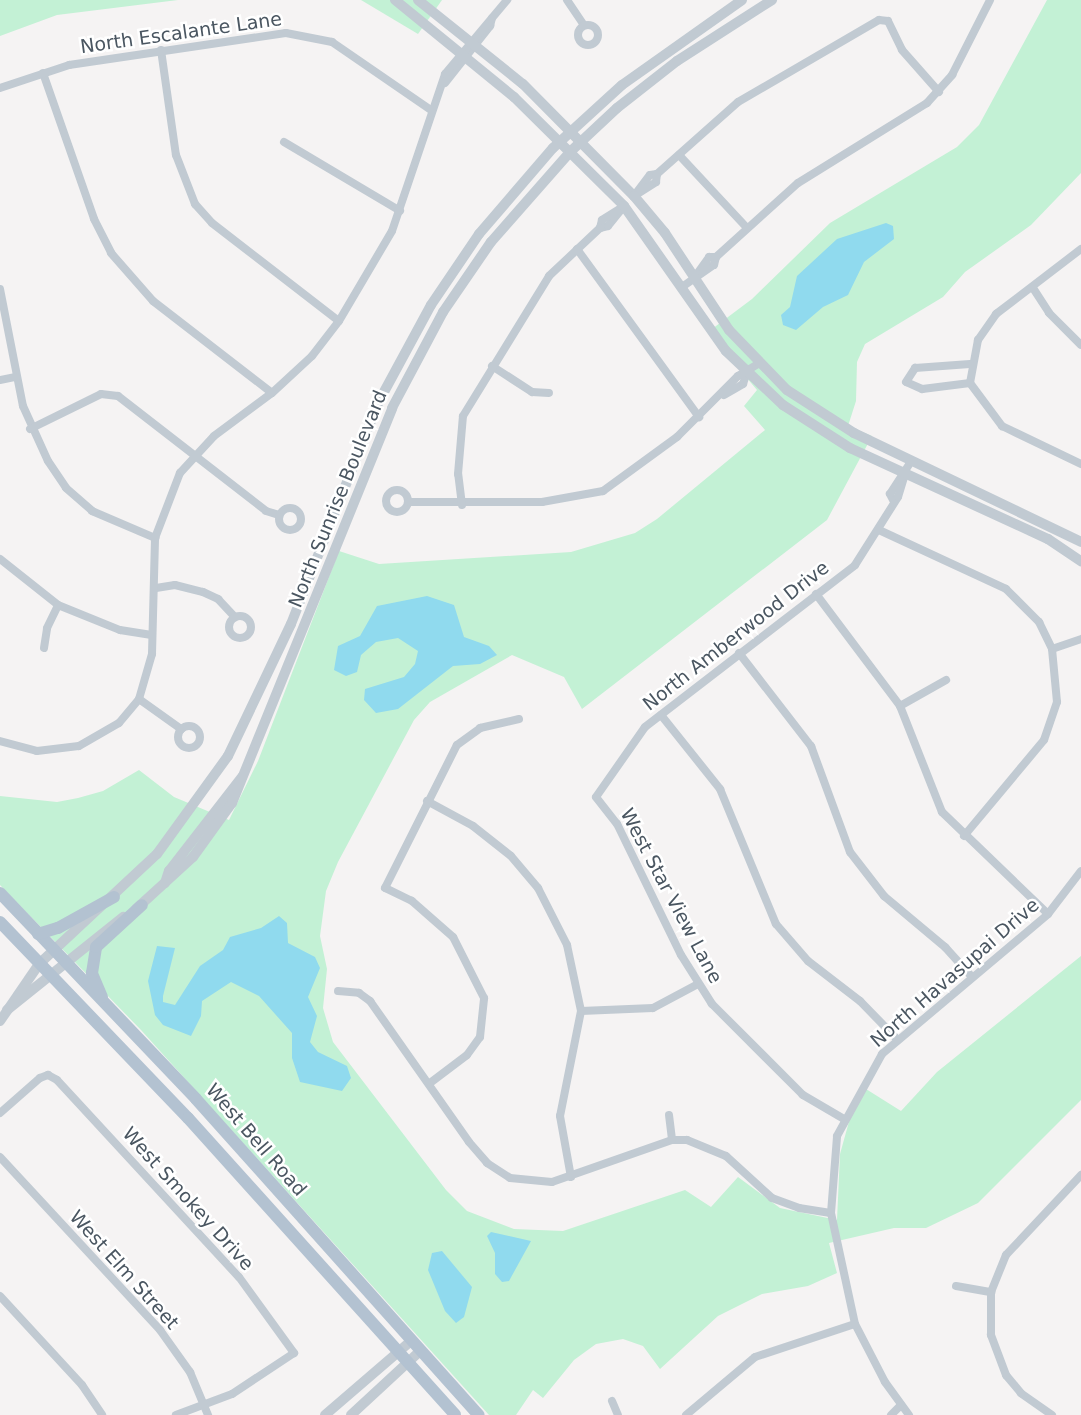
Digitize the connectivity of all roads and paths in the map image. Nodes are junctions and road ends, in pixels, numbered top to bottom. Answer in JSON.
{"nodes":[{"id":1,"x":395,"y":0,"type":"edge"},
{"id":2,"x":418,"y":0,"type":"edge"},
{"id":3,"x":507,"y":0,"type":"edge"},
{"id":4,"x":567,"y":0,"type":"edge"},
{"id":5,"x":742,"y":0,"type":"edge"},
{"id":6,"x":772,"y":0,"type":"edge"},
{"id":7,"x":990,"y":0,"type":"edge"},
{"id":8,"x":583,"y":25,"type":"dead end"},
{"id":9,"x":472,"y":43,"type":"junction"},
{"id":10,"x":161,"y":50,"type":"junction"},
{"id":11,"x":463,"y":55,"type":"junction"},
{"id":12,"x":43,"y":72,"type":"junction"},
{"id":13,"x":0,"y":88,"type":"edge"},
{"id":14,"x":939,"y":92,"type":"junction"},
{"id":15,"x":431,"y":110,"type":"junction"},
{"id":16,"x":576,"y":136,"type":"junction"},
{"id":17,"x":284,"y":142,"type":"dead end"},
{"id":18,"x":565,"y":147,"type":"junction"},
{"id":19,"x":679,"y":155,"type":"junction"},
{"id":20,"x":634,"y":196,"type":"junction"},
{"id":21,"x":624,"y":206,"type":"junction"},
{"id":22,"x":400,"y":211,"type":"junction"},
{"id":23,"x":747,"y":228,"type":"junction"},
{"id":24,"x":577,"y":249,"type":"junction"},
{"id":25,"x":1081,"y":249,"type":"edge"},
{"id":26,"x":694,"y":278,"type":"junction"},
{"id":27,"x":682,"y":287,"type":"junction"},
{"id":28,"x":1033,"y":288,"type":"junction"},
{"id":29,"x":0,"y":289,"type":"edge"},
{"id":30,"x":339,"y":321,"type":"junction"},
{"id":31,"x":1081,"y":345,"type":"edge"},
{"id":32,"x":758,"y":364,"type":"junction"},
{"id":33,"x":970,"y":364,"type":"junction"},
{"id":34,"x":492,"y":366,"type":"junction"},
{"id":35,"x":746,"y":374,"type":"junction"},
{"id":36,"x":16,"y":377,"type":"junction"},
{"id":37,"x":0,"y":380,"type":"edge"},
{"id":38,"x":970,"y":383,"type":"junction"},
{"id":39,"x":272,"y":393,"type":"junction"},
{"id":40,"x":549,"y":393,"type":"dead end"},
{"id":41,"x":699,"y":417,"type":"junction"},
{"id":42,"x":30,"y":429,"type":"junction"},
{"id":43,"x":194,"y":455,"type":"junction"},
{"id":44,"x":912,"y":460,"type":"junction"},
{"id":45,"x":1081,"y":464,"type":"edge"},
{"id":46,"x":905,"y":474,"type":"junction"},
{"id":47,"x":408,"y":502,"type":"dead end"},
{"id":48,"x":462,"y":505,"type":"junction"},
{"id":49,"x":279,"y":515,"type":"dead end"},
{"id":50,"x":879,"y":530,"type":"junction"},
{"id":51,"x":155,"y":538,"type":"junction"},
{"id":52,"x":1081,"y":542,"type":"edge"},
{"id":53,"x":0,"y":559,"type":"edge"},
{"id":54,"x":1081,"y":561,"type":"edge"},
{"id":55,"x":156,"y":588,"type":"junction"},
{"id":56,"x":816,"y":594,"type":"junction"},
{"id":57,"x":58,"y":605,"type":"junction"},
{"id":58,"x":235,"y":617,"type":"dead end"},
{"id":59,"x":152,"y":635,"type":"junction"},
{"id":60,"x":1081,"y":639,"type":"edge"},
{"id":61,"x":44,"y":648,"type":"dead end"},
{"id":62,"x":1052,"y":649,"type":"junction"},
{"id":63,"x":738,"y":653,"type":"junction"},
{"id":64,"x":946,"y":680,"type":"dead end"},
{"id":65,"x":139,"y":699,"type":"junction"},
{"id":66,"x":900,"y":706,"type":"junction"},
{"id":67,"x":661,"y":715,"type":"junction"},
{"id":68,"x":519,"y":719,"type":"dead end"},
{"id":69,"x":181,"y":729,"type":"dead end"},
{"id":70,"x":0,"y":741,"type":"edge"},
{"id":71,"x":247,"y":774,"type":"junction"},
{"id":72,"x":596,"y":797,"type":"joint"},
{"id":73,"x":200,"y":800,"type":"junction"},
{"id":74,"x":427,"y":802,"type":"junction"},
{"id":75,"x":216,"y":811,"type":"junction"},
{"id":76,"x":964,"y":836,"type":"junction"},
{"id":77,"x":1081,"y":871,"type":"edge"},
{"id":78,"x":163,"y":887,"type":"junction"},
{"id":79,"x":0,"y":893,"type":"edge"},
{"id":80,"x":114,"y":897,"type":"junction"},
{"id":81,"x":142,"y":905,"type":"junction"},
{"id":82,"x":1048,"y":914,"type":"junction"},
{"id":83,"x":0,"y":922,"type":"edge"},
{"id":84,"x":38,"y":934,"type":"junction"},
{"id":85,"x":54,"y":953,"type":"junction"},
{"id":86,"x":64,"y":962,"type":"junction"},
{"id":87,"x":39,"y":964,"type":"junction"},
{"id":88,"x":49,"y":975,"type":"junction"},
{"id":89,"x":971,"y":976,"type":"junction"},
{"id":90,"x":698,"y":984,"type":"junction"},
{"id":91,"x":338,"y":991,"type":"dead end"},
{"id":92,"x":7,"y":1010,"type":"junction"},
{"id":93,"x":581,"y":1011,"type":"junction"},
{"id":94,"x":110,"y":1013,"type":"junction"},
{"id":95,"x":0,"y":1021,"type":"edge"},
{"id":96,"x":897,"y":1039,"type":"junction"},
{"id":97,"x":430,"y":1083,"type":"junction"},
{"id":98,"x":0,"y":1112,"type":"edge"},
{"id":99,"x":669,"y":1115,"type":"dead end"},
{"id":100,"x":844,"y":1119,"type":"junction"},
{"id":101,"x":671,"y":1140,"type":"junction"},
{"id":102,"x":0,"y":1157,"type":"edge"},
{"id":103,"x":1081,"y":1175,"type":"edge"},
{"id":104,"x":571,"y":1177,"type":"junction"},
{"id":105,"x":831,"y":1213,"type":"junction"},
{"id":106,"x":956,"y":1286,"type":"dead end"},
{"id":107,"x":990,"y":1292,"type":"junction"},
{"id":108,"x":0,"y":1296,"type":"edge"},
{"id":109,"x":855,"y":1324,"type":"junction"},
{"id":110,"x":416,"y":1346,"type":"junction"},
{"id":111,"x":398,"y":1353,"type":"junction"},
{"id":112,"x":407,"y":1363,"type":"junction"},
{"id":113,"x":612,"y":1401,"type":"dead end"},
{"id":114,"x":204,"y":1404,"type":"junction"},
{"id":115,"x":901,"y":1405,"type":"junction"},
{"id":116,"x":102,"y":1415,"type":"edge"},
{"id":117,"x":176,"y":1415,"type":"edge"},
{"id":118,"x":208,"y":1415,"type":"edge"},
{"id":119,"x":325,"y":1415,"type":"edge"},
{"id":120,"x":351,"y":1415,"type":"edge"},
{"id":121,"x":455,"y":1415,"type":"edge"},
{"id":122,"x":479,"y":1415,"type":"edge"},
{"id":123,"x":618,"y":1415,"type":"edge"},
{"id":124,"x":686,"y":1415,"type":"edge"},
{"id":125,"x":891,"y":1415,"type":"edge"},
{"id":126,"x":909,"y":1415,"type":"edge"},
{"id":127,"x":1052,"y":1415,"type":"edge"}],
"edges":[{"from":1,"to":11,"type":"street"},
{"from":2,"to":9,"type":"street"},
{"from":3,"to":9,"type":"street"},
{"from":4,"to":8,"type":"street"},
{"from":5,"to":16,"type":"street","name":"North Sunrise Boulevard"},
{"from":6,"to":16,"type":"street","name":"North Sunrise Boulevard"},
{"from":7,"to":14,"type":"street"},
{"from":9,"to":11,"type":"street"},
{"from":9,"to":16,"type":"street"},
{"from":10,"to":12,"type":"street","name":"North Escalante Lane"},
{"from":10,"to":15,"type":"street","name":"North Escalante Lane"},
{"from":10,"to":30,"type":"street"},
{"from":11,"to":15,"type":"street"},
{"from":11,"to":18,"type":"street"},
{"from":12,"to":13,"type":"street","name":"North Escalante Lane"},
{"from":12,"to":39,"type":"street"},
{"from":14,"to":19,"type":"street"},
{"from":14,"to":23,"type":"street"},
{"from":15,"to":22,"type":"street"},
{"from":16,"to":18,"type":"street","name":"North Sunrise Boulevard"},
{"from":16,"to":20,"type":"street"},
{"from":17,"to":22,"type":"street"},
{"from":18,"to":21,"type":"street"},
{"from":18,"to":71,"type":"street","name":"North Sunrise Boulevard"},
{"from":18,"to":73,"type":"street","name":"North Sunrise Boulevard"},
{"from":19,"to":20,"type":"street"},
{"from":19,"to":23,"type":"street"},
{"from":20,"to":26,"type":"street"},
{"from":21,"to":24,"type":"street"},
{"from":21,"to":27,"type":"street"},
{"from":22,"to":30,"type":"street"},
{"from":23,"to":26,"type":"street"},
{"from":24,"to":34,"type":"street"},
{"from":24,"to":41,"type":"street"},
{"from":25,"to":28,"type":"street"},
{"from":26,"to":27,"type":"street"},
{"from":26,"to":32,"type":"street"},
{"from":27,"to":35,"type":"street"},
{"from":28,"to":31,"type":"street"},
{"from":28,"to":33,"type":"street"},
{"from":29,"to":36,"type":"street"},
{"from":30,"to":39,"type":"street"},
{"from":32,"to":35,"type":"street"},
{"from":32,"to":44,"type":"street"},
{"from":33,"to":38,"type":"street"},
{"from":33,"to":38,"type":"street"},
{"from":34,"to":40,"type":"street"},
{"from":34,"to":48,"type":"street"},
{"from":35,"to":41,"type":"street"},
{"from":35,"to":46,"type":"street"},
{"from":36,"to":37,"type":"street"},
{"from":36,"to":42,"type":"street"},
{"from":38,"to":45,"type":"street"},
{"from":39,"to":43,"type":"street"},
{"from":41,"to":48,"type":"street"},
{"from":42,"to":43,"type":"street"},
{"from":42,"to":51,"type":"street"},
{"from":43,"to":49,"type":"street"},
{"from":43,"to":51,"type":"street"},
{"from":44,"to":46,"type":"street","name":"North Amberwood Drive"},
{"from":44,"to":52,"type":"street"},
{"from":46,"to":50,"type":"street","name":"North Amberwood Drive"},
{"from":46,"to":54,"type":"street"},
{"from":47,"to":48,"type":"street"},
{"from":50,"to":56,"type":"street","name":"North Amberwood Drive"},
{"from":50,"to":62,"type":"street"},
{"from":51,"to":55,"type":"street"},
{"from":53,"to":57,"type":"street"},
{"from":55,"to":58,"type":"street"},
{"from":55,"to":59,"type":"street"},
{"from":56,"to":63,"type":"street","name":"North Amberwood Drive"},
{"from":56,"to":66,"type":"street"},
{"from":57,"to":59,"type":"street"},
{"from":57,"to":61,"type":"street"},
{"from":59,"to":65,"type":"street"},
{"from":60,"to":62,"type":"street"},
{"from":62,"to":76,"type":"street"},
{"from":63,"to":67,"type":"street","name":"North Amberwood Drive"},
{"from":63,"to":89,"type":"street"},
{"from":64,"to":66,"type":"street"},
{"from":65,"to":69,"type":"street"},
{"from":65,"to":70,"type":"street"},
{"from":66,"to":76,"type":"street"},
{"from":67,"to":72,"type":"street","name":"North Amberwood Drive"},
{"from":67,"to":96,"type":"street"},
{"from":68,"to":74,"type":"street"},
{"from":71,"to":75,"type":"street"},
{"from":71,"to":78,"type":"street","name":"North Sunrise Boulevard"},
{"from":72,"to":90,"type":"street","name":"West Star View Lane"},
{"from":73,"to":75,"type":"street"},
{"from":73,"to":80,"type":"street","name":"North Sunrise Boulevard"},
{"from":74,"to":93,"type":"street"},
{"from":74,"to":97,"type":"street"},
{"from":75,"to":78,"type":"street"},
{"from":76,"to":82,"type":"street"},
{"from":77,"to":82,"type":"street","name":"North Havasupai Drive"},
{"from":78,"to":81,"type":"street","name":"North Sunrise Boulevard"},
{"from":79,"to":84,"type":"main road","name":"West Bell Road"},
{"from":80,"to":84,"type":"main road"},
{"from":80,"to":85,"type":"street","name":"North Sunrise Boulevard"},
{"from":81,"to":86,"type":"street","name":"North Sunrise Boulevard"},
{"from":81,"to":94,"type":"main road"},
{"from":82,"to":89,"type":"street","name":"North Havasupai Drive"},
{"from":83,"to":87,"type":"main road","name":"West Bell Road"},
{"from":84,"to":85,"type":"main road","name":"West Bell Road"},
{"from":85,"to":86,"type":"main road","name":"West Bell Road"},
{"from":85,"to":87,"type":"street","name":"North Sunrise Boulevard"},
{"from":86,"to":88,"type":"street","name":"North Sunrise Boulevard"},
{"from":86,"to":94,"type":"main road","name":"West Bell Road"},
{"from":87,"to":88,"type":"main road","name":"West Bell Road"},
{"from":87,"to":92,"type":"street","name":"North Sunrise Boulevard"},
{"from":88,"to":92,"type":"street","name":"North Sunrise Boulevard"},
{"from":88,"to":111,"type":"main road","name":"West Bell Road"},
{"from":89,"to":96,"type":"street","name":"North Havasupai Drive"},
{"from":90,"to":93,"type":"street"},
{"from":90,"to":100,"type":"street","name":"West Star View Lane"},
{"from":91,"to":97,"type":"street"},
{"from":92,"to":95,"type":"street","name":"North Sunrise Boulevard"},
{"from":93,"to":104,"type":"street"},
{"from":94,"to":110,"type":"main road","name":"West Bell Road"},
{"from":96,"to":100,"type":"street","name":"North Havasupai Drive"},
{"from":97,"to":104,"type":"street"},
{"from":98,"to":114,"type":"street","name":"West Smokey Drive"},
{"from":99,"to":101,"type":"street"},
{"from":100,"to":105,"type":"street","name":"North Havasupai Drive"},
{"from":101,"to":104,"type":"street"},
{"from":101,"to":105,"type":"street"},
{"from":102,"to":114,"type":"street","name":"West Elm Street"},
{"from":103,"to":107,"type":"street"},
{"from":105,"to":109,"type":"street","name":"North Havasupai Drive"},
{"from":106,"to":107,"type":"street"},
{"from":107,"to":127,"type":"street"},
{"from":108,"to":116,"type":"street"},
{"from":109,"to":115,"type":"street","name":"North Havasupai Drive"},
{"from":109,"to":124,"type":"street"},
{"from":110,"to":111,"type":"street"},
{"from":110,"to":112,"type":"street"},
{"from":110,"to":122,"type":"main road","name":"West Bell Road"},
{"from":111,"to":112,"type":"main road","name":"West Bell Road"},
{"from":111,"to":119,"type":"street"},
{"from":112,"to":120,"type":"street"},
{"from":112,"to":121,"type":"main road","name":"West Bell Road"},
{"from":113,"to":123,"type":"street"},
{"from":114,"to":117,"type":"street"},
{"from":114,"to":118,"type":"street","name":"West Elm Street"},
{"from":115,"to":125,"type":"street"},
{"from":115,"to":126,"type":"street","name":"North Havasupai Drive"}]}
